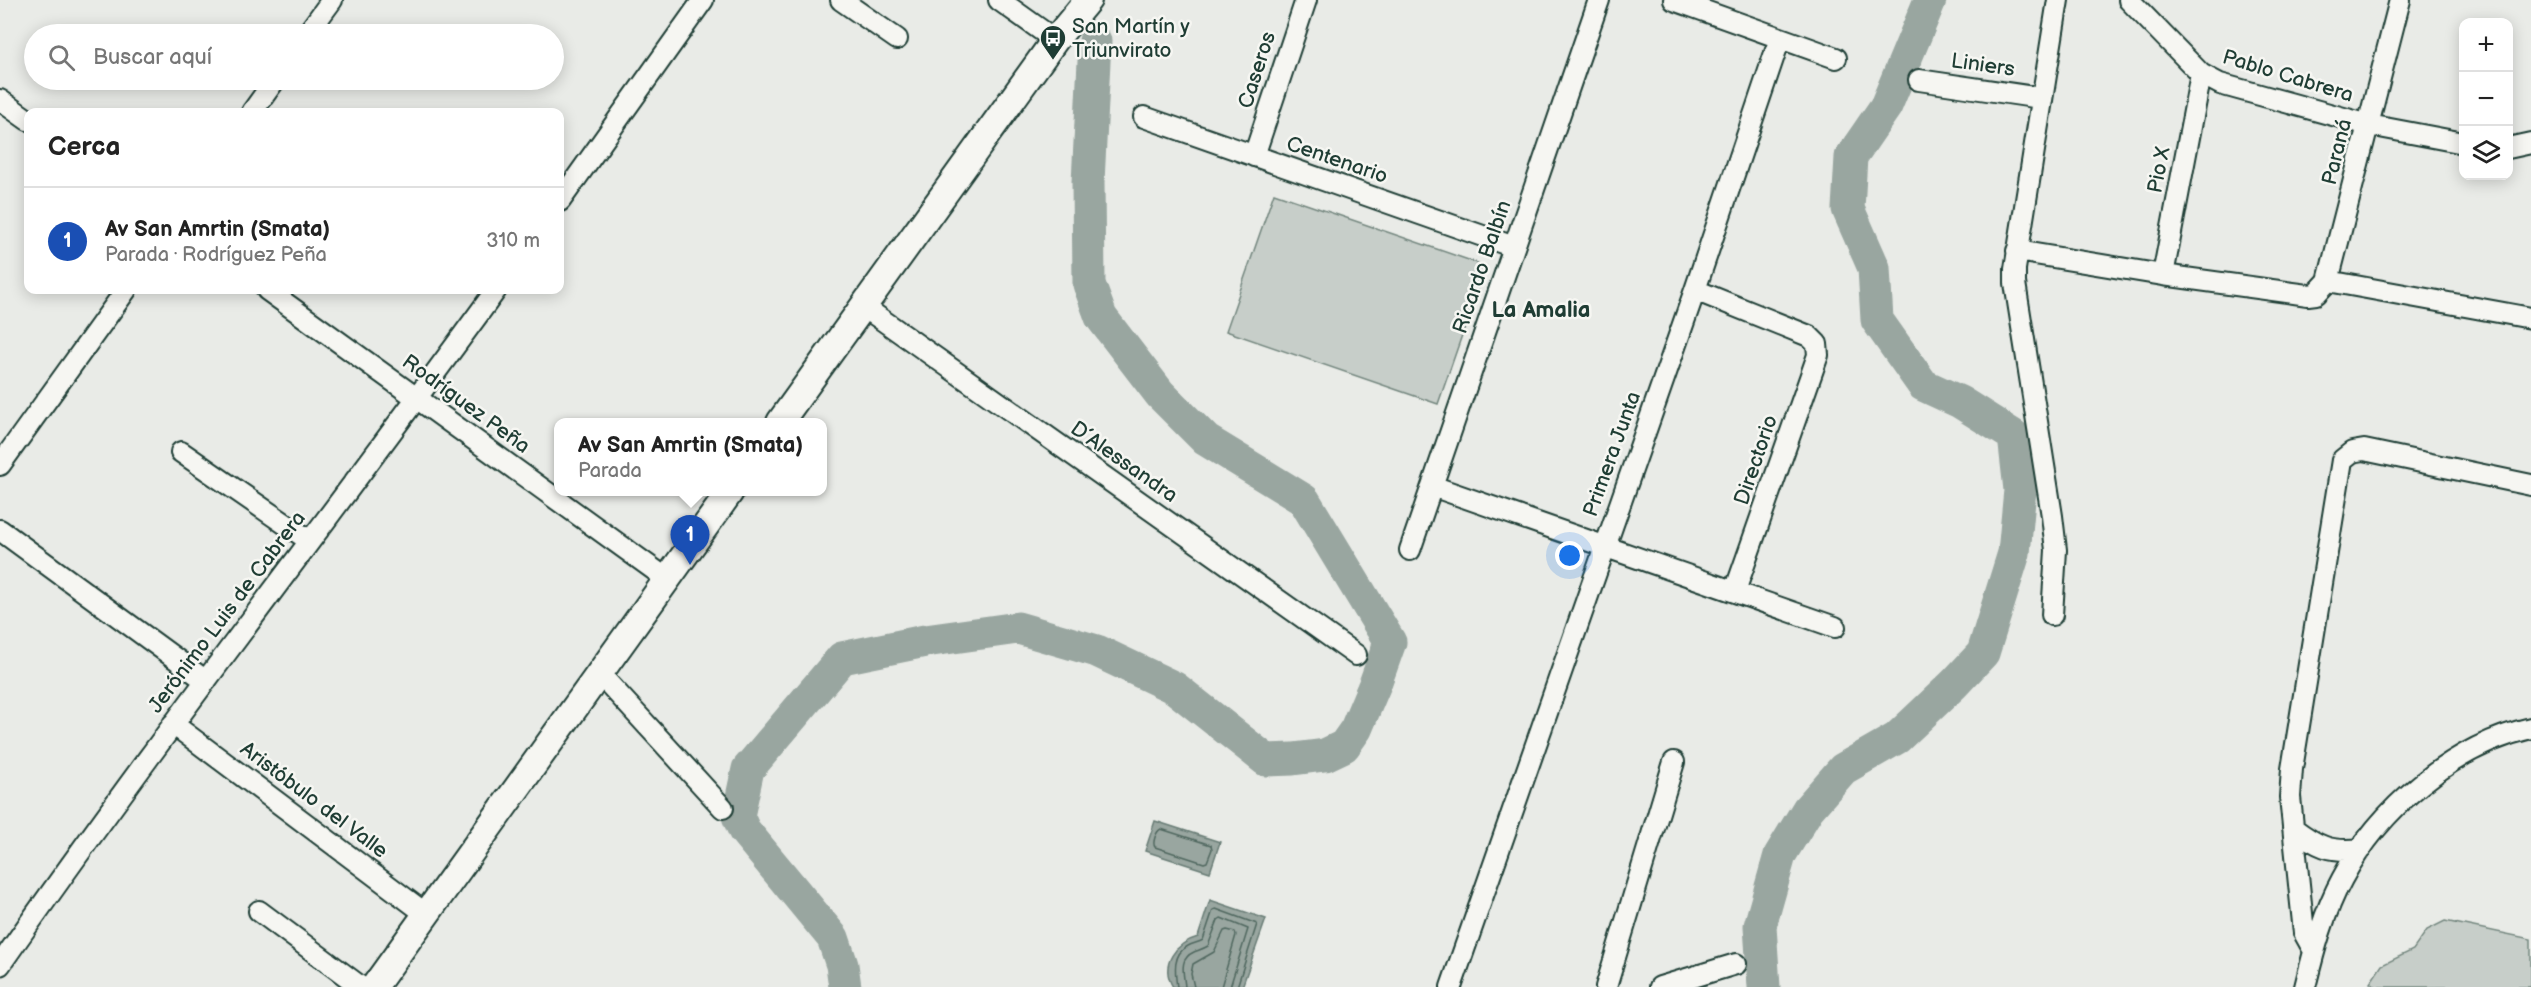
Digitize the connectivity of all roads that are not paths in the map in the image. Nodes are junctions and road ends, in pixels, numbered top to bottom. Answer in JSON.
{"nodes":[{"id":1,"x":332,"y":0,"type":"edge"},
{"id":2,"x":703,"y":0,"type":"edge"},
{"id":3,"x":841,"y":0,"type":"edge"},
{"id":4,"x":999,"y":0,"type":"edge"},
{"id":5,"x":1088,"y":0,"type":"edge"},
{"id":6,"x":1306,"y":0,"type":"edge"},
{"id":7,"x":1599,"y":0,"type":"edge"},
{"id":8,"x":1674,"y":0,"type":"edge"},
{"id":9,"x":2058,"y":0,"type":"edge"},
{"id":10,"x":2129,"y":0,"type":"edge"},
{"id":11,"x":2400,"y":0,"type":"edge"},
{"id":12,"x":314,"y":24,"type":"edge"},
{"id":13,"x":1780,"y":38,"type":"junction"},
{"id":14,"x":897,"y":39,"type":"dead end"},
{"id":15,"x":1055,"y":40,"type":"junction"},
{"id":16,"x":1836,"y":58,"type":"dead end"},
{"id":17,"x":2201,"y":74,"type":"junction"},
{"id":18,"x":1919,"y":80,"type":"dead end"},
{"id":19,"x":268,"y":90,"type":"edge"},
{"id":20,"x":2041,"y":98,"type":"junction"},
{"id":21,"x":0,"y":100,"type":"edge"},
{"id":22,"x":255,"y":108,"type":"edge"},
{"id":23,"x":24,"y":117,"type":"edge"},
{"id":24,"x":1144,"y":117,"type":"dead end"},
{"id":25,"x":2369,"y":125,"type":"junction"},
{"id":26,"x":2459,"y":142,"type":"edge"},
{"id":27,"x":2531,"y":143,"type":"edge"},
{"id":28,"x":2513,"y":147,"type":"edge"},
{"id":29,"x":1254,"y":156,"type":"junction"},
{"id":30,"x":564,"y":195,"type":"edge"},
{"id":31,"x":1514,"y":247,"type":"junction"},
{"id":32,"x":2017,"y":251,"type":"junction"},
{"id":33,"x":2163,"y":276,"type":"junction"},
{"id":34,"x":2328,"y":281,"type":"junction"},
{"id":35,"x":1695,"y":290,"type":"junction"},
{"id":36,"x":123,"y":294,"type":"edge"},
{"id":37,"x":273,"y":294,"type":"edge"},
{"id":38,"x":492,"y":294,"type":"edge"},
{"id":39,"x":864,"y":307,"type":"junction"},
{"id":40,"x":2531,"y":318,"type":"edge"},
{"id":41,"x":417,"y":399,"type":"junction"},
{"id":42,"x":784,"y":418,"type":"edge"},
{"id":43,"x":181,"y":452,"type":"dead end"},
{"id":44,"x":0,"y":465,"type":"edge"},
{"id":45,"x":2531,"y":485,"type":"edge"},
{"id":46,"x":1431,"y":486,"type":"junction"},
{"id":47,"x":727,"y":496,"type":"edge"},
{"id":48,"x":0,"y":530,"type":"edge"},
{"id":49,"x":310,"y":541,"type":"junction"},
{"id":50,"x":1604,"y":546,"type":"junction"},
{"id":51,"x":1410,"y":550,"type":"dead end"},
{"id":52,"x":667,"y":579,"type":"junction"},
{"id":53,"x":1736,"y":591,"type":"junction"},
{"id":54,"x":2052,"y":615,"type":"dead end"},
{"id":55,"x":1835,"y":627,"type":"dead end"},
{"id":56,"x":1356,"y":655,"type":"dead end"},
{"id":57,"x":599,"y":673,"type":"junction"},
{"id":58,"x":206,"y":681,"type":"junction"},
{"id":59,"x":173,"y":724,"type":"junction"},
{"id":60,"x":2531,"y":728,"type":"edge"},
{"id":61,"x":1674,"y":762,"type":"dead end"},
{"id":62,"x":723,"y":808,"type":"dead end"},
{"id":63,"x":2293,"y":828,"type":"junction"},
{"id":64,"x":2361,"y":849,"type":"junction"},
{"id":65,"x":259,"y":911,"type":"dead end"},
{"id":66,"x":426,"y":914,"type":"junction"},
{"id":67,"x":2314,"y":951,"type":"junction"},
{"id":68,"x":0,"y":964,"type":"edge"},
{"id":69,"x":1736,"y":964,"type":"dead end"},
{"id":70,"x":361,"y":987,"type":"edge"},
{"id":71,"x":374,"y":987,"type":"edge"},
{"id":72,"x":1450,"y":987,"type":"edge"},
{"id":73,"x":1606,"y":987,"type":"edge"},
{"id":74,"x":1660,"y":987,"type":"edge"},
{"id":75,"x":2305,"y":987,"type":"edge"}],
"edges":[{"from":1,"to":12,"type":"street"},
{"from":2,"to":30,"type":"street"},
{"from":3,"to":14,"type":"street"},
{"from":4,"to":15,"type":"street"},
{"from":5,"to":15,"type":"main road"},
{"from":6,"to":29,"type":"street","name":"Caseros"},
{"from":7,"to":31,"type":"street","name":"Ricardo Balbín"},
{"from":8,"to":13,"type":"street"},
{"from":9,"to":20,"type":"street"},
{"from":10,"to":17,"type":"street","name":"Pablo Cabrera"},
{"from":11,"to":25,"type":"street","name":"Paraná"},
{"from":13,"to":16,"type":"street"},
{"from":13,"to":35,"type":"street","name":"Primera Junta"},
{"from":15,"to":39,"type":"main road"},
{"from":17,"to":25,"type":"street","name":"Pablo Cabrera"},
{"from":17,"to":33,"type":"street","name":"Pio X"},
{"from":18,"to":20,"type":"street","name":"Liniers"},
{"from":19,"to":22,"type":"street"},
{"from":20,"to":32,"type":"street"},
{"from":21,"to":23,"type":"street"},
{"from":24,"to":29,"type":"street","name":"Centenario"},
{"from":25,"to":26,"type":"street","name":"Pablo Cabrera"},
{"from":25,"to":34,"type":"street","name":"Paraná"},
{"from":27,"to":28,"type":"street"},
{"from":29,"to":31,"type":"street","name":"Centenario"},
{"from":31,"to":46,"type":"street","name":"Ricardo Balbín"},
{"from":32,"to":33,"type":"street"},
{"from":32,"to":54,"type":"street"},
{"from":33,"to":34,"type":"street"},
{"from":34,"to":40,"type":"street"},
{"from":35,"to":50,"type":"street","name":"Primera Junta"},
{"from":35,"to":53,"type":"street","name":"Directorio"},
{"from":36,"to":44,"type":"street"},
{"from":37,"to":41,"type":"street","name":"Rodríguez Peña"},
{"from":38,"to":41,"type":"street","name":"Jerónimo Luis de Cabrera"},
{"from":39,"to":42,"type":"main road"},
{"from":39,"to":56,"type":"street","name":"D´Alessandra"},
{"from":41,"to":49,"type":"street","name":"Jerónimo Luis de Cabrera"},
{"from":41,"to":52,"type":"street","name":"Rodríguez Peña"},
{"from":43,"to":49,"type":"street"},
{"from":45,"to":63,"type":"street"},
{"from":46,"to":50,"type":"street"},
{"from":46,"to":51,"type":"street","name":"Ricardo Balbín"},
{"from":47,"to":52,"type":"main road"},
{"from":48,"to":58,"type":"street"},
{"from":49,"to":58,"type":"street","name":"Jerónimo Luis de Cabrera"},
{"from":50,"to":53,"type":"street"},
{"from":50,"to":72,"type":"street","name":"Primera Junta"},
{"from":52,"to":57,"type":"main road"},
{"from":53,"to":55,"type":"street"},
{"from":57,"to":62,"type":"street"},
{"from":57,"to":66,"type":"main road"},
{"from":58,"to":59,"type":"street","name":"Jerónimo Luis de Cabrera"},
{"from":59,"to":66,"type":"street","name":"Aristóbulo del Valle"},
{"from":59,"to":68,"type":"street","name":"Jerónimo Luis de Cabrera"},
{"from":60,"to":64,"type":"street"},
{"from":61,"to":73,"type":"street"},
{"from":63,"to":64,"type":"street"},
{"from":63,"to":67,"type":"street"},
{"from":64,"to":67,"type":"street"},
{"from":65,"to":70,"type":"street"},
{"from":66,"to":71,"type":"main road"},
{"from":67,"to":75,"type":"street"},
{"from":69,"to":74,"type":"street"}]}
